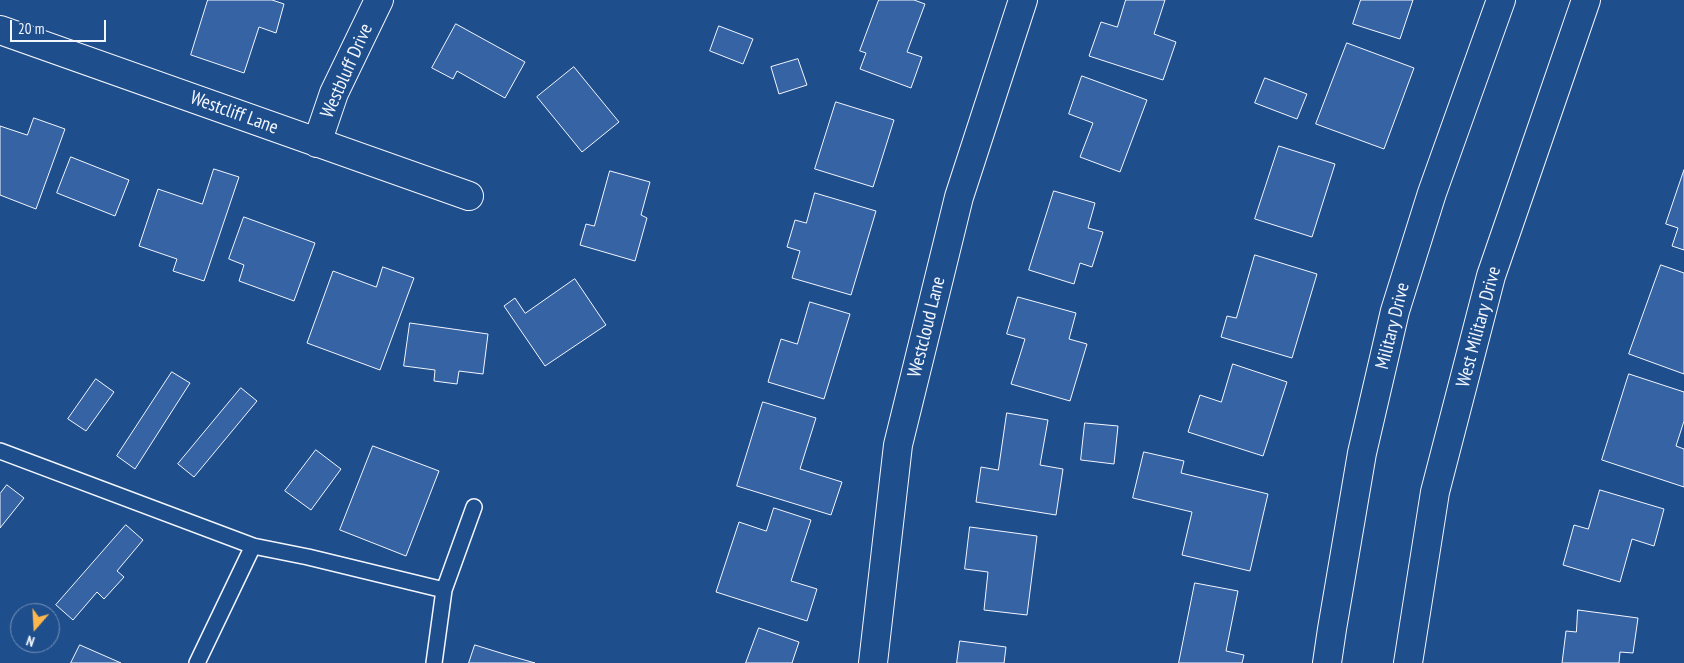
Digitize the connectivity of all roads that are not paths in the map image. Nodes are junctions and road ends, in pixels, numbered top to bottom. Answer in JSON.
{"nodes":[{"id":1,"x":379,"y":0,"type":"edge"},
{"id":2,"x":1023,"y":0,"type":"edge"},
{"id":3,"x":1501,"y":0,"type":"edge"},
{"id":4,"x":1586,"y":0,"type":"edge"},
{"id":5,"x":0,"y":30,"type":"edge"},
{"id":6,"x":317,"y":142,"type":"junction"},
{"id":7,"x":469,"y":196,"type":"dead end"},
{"id":8,"x":0,"y":451,"type":"edge"},
{"id":9,"x":474,"y":507,"type":"dead end"},
{"id":10,"x":253,"y":546,"type":"junction"},
{"id":11,"x":444,"y":590,"type":"junction"},
{"id":12,"x":197,"y":663,"type":"edge"},
{"id":13,"x":434,"y":663,"type":"edge"},
{"id":14,"x":872,"y":663,"type":"edge"},
{"id":15,"x":1328,"y":663,"type":"edge"},
{"id":16,"x":1408,"y":663,"type":"edge"}],
"edges":[{"from":1,"to":6,"type":"street","name":"Westbluff Drive"},
{"from":2,"to":14,"type":"street","name":"Westcloud Lane"},
{"from":3,"to":15,"type":"street","name":"Military Drive"},
{"from":4,"to":16,"type":"street","name":"West Military Drive"},
{"from":5,"to":6,"type":"street","name":"Westcliff Lane"},
{"from":6,"to":7,"type":"street","name":"Westcliff Lane"},
{"from":8,"to":10,"type":"lane"},
{"from":9,"to":11,"type":"lane"},
{"from":10,"to":11,"type":"lane"},
{"from":10,"to":12,"type":"lane"},
{"from":11,"to":13,"type":"lane"}]}
